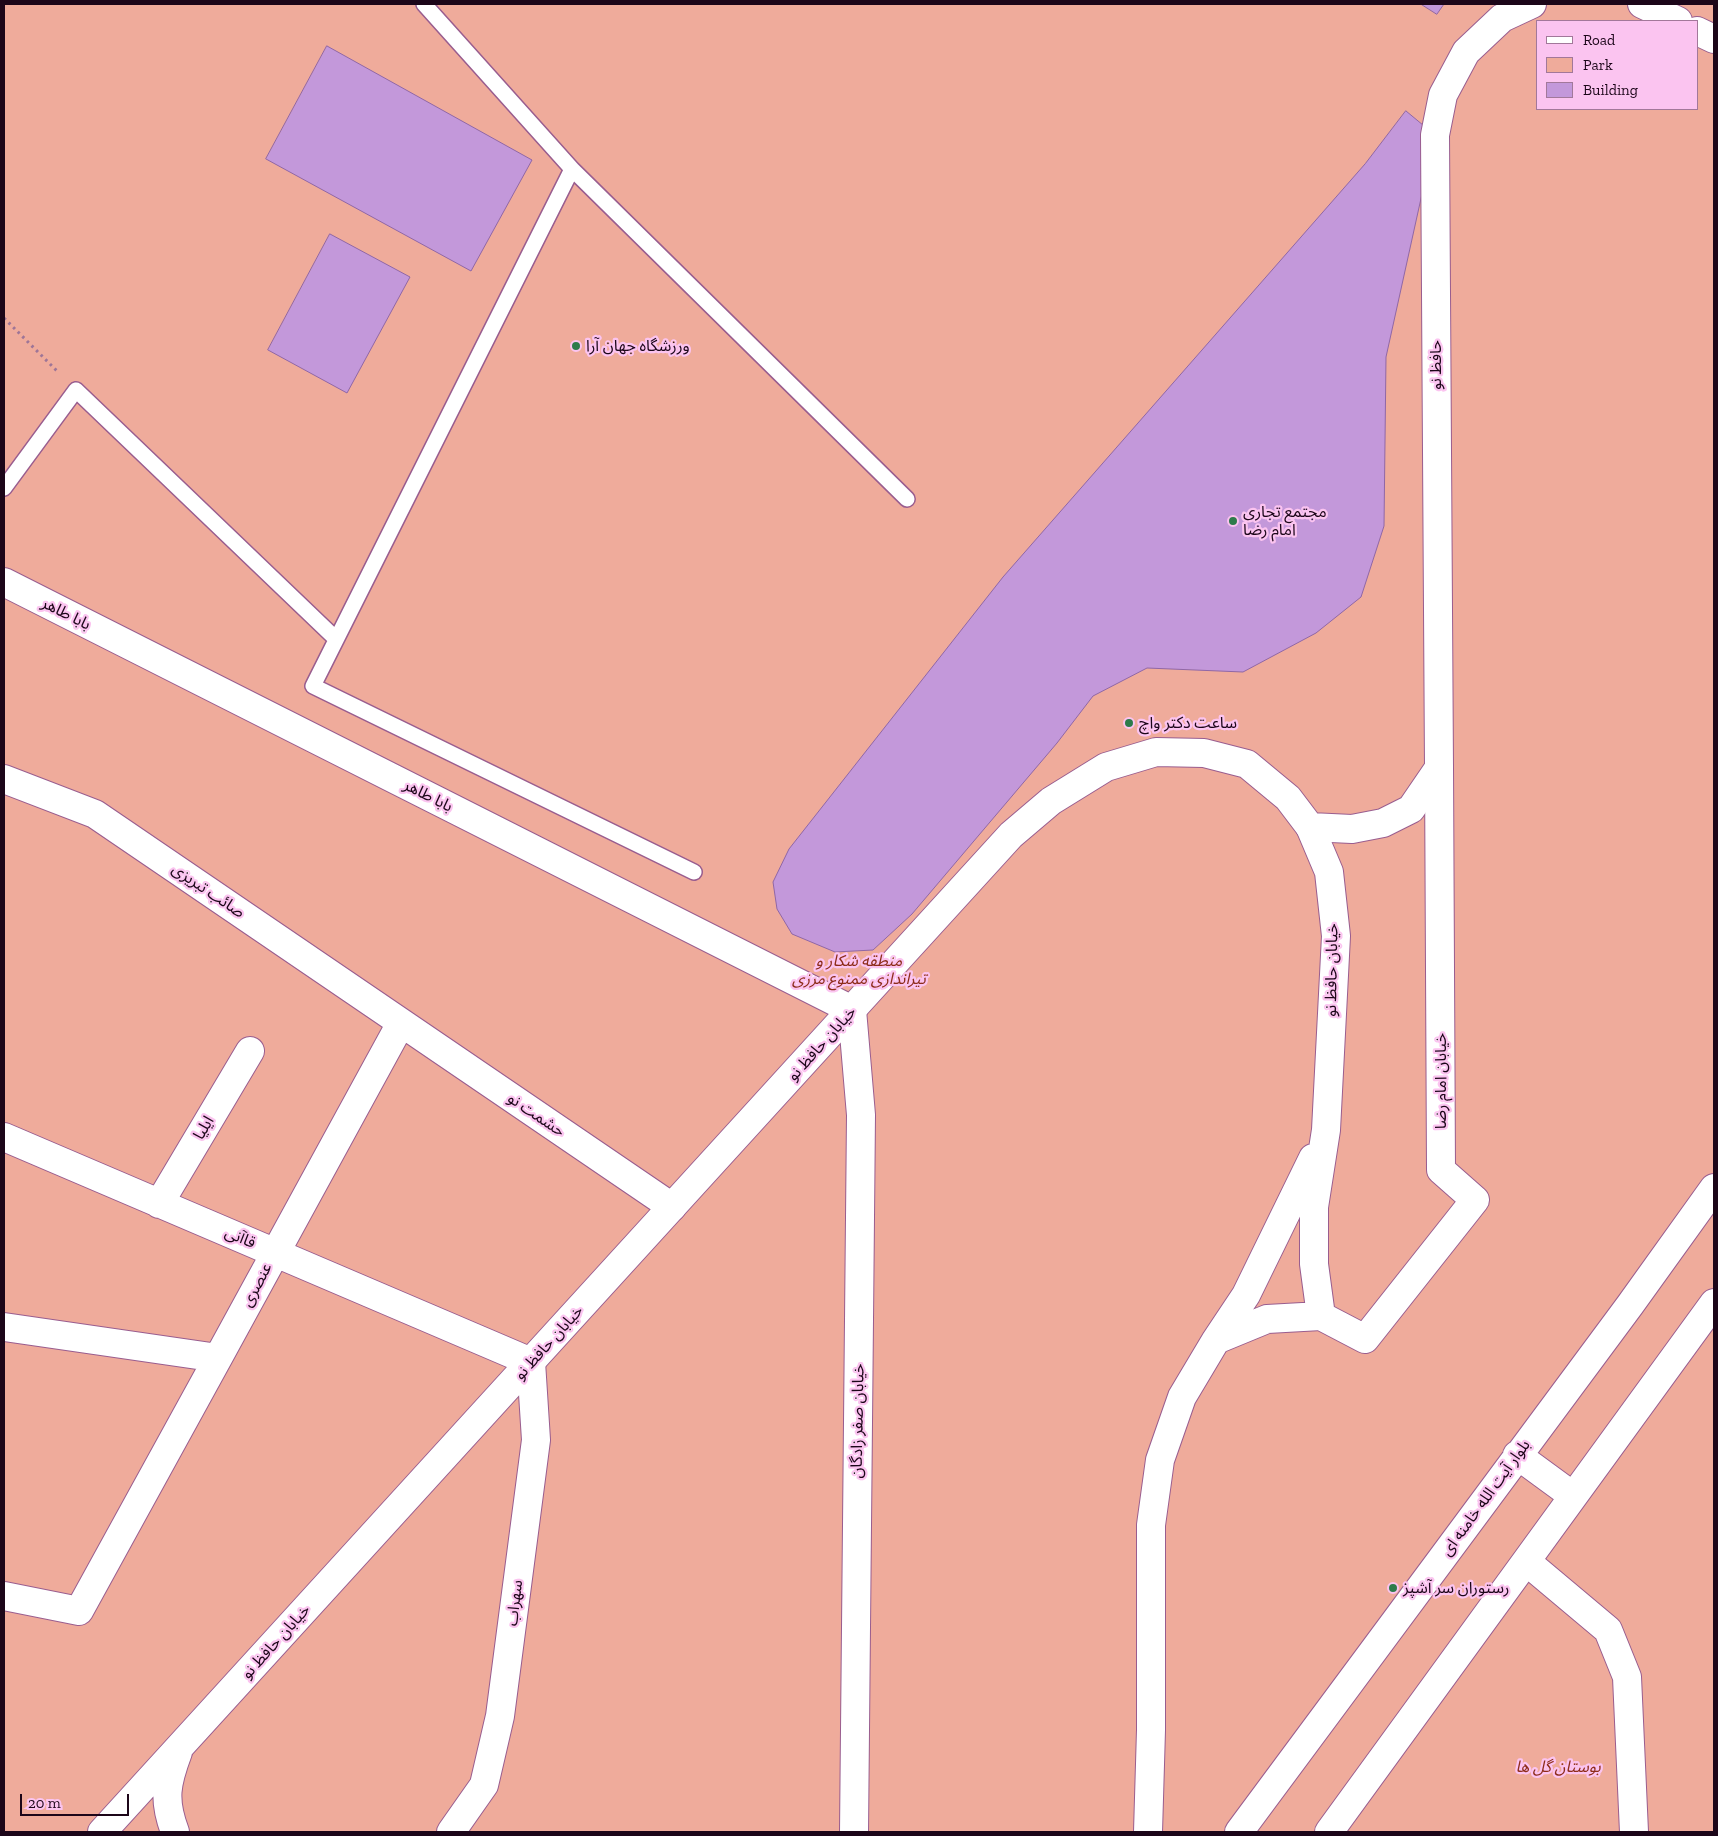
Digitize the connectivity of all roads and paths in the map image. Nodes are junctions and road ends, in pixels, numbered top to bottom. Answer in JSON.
{"nodes":[{"id":1,"x":424,"y":4,"type":"edge"},
{"id":2,"x":1532,"y":4,"type":"edge"},
{"id":3,"x":1642,"y":4,"type":"edge"},
{"id":4,"x":1676,"y":20,"type":"edge"},
{"id":5,"x":1698,"y":31,"type":"edge"},
{"id":6,"x":1714,"y":39,"type":"edge"},
{"id":7,"x":572,"y":169,"type":"junction"},
{"id":8,"x":4,"y":318,"type":"edge"},
{"id":9,"x":76,"y":390,"type":"junction"},
{"id":10,"x":4,"y":488,"type":"edge"},
{"id":11,"x":907,"y":499,"type":"dead end"},
{"id":12,"x":4,"y":582,"type":"edge"},
{"id":13,"x":336,"y":639,"type":"junction"},
{"id":14,"x":1439,"y":768,"type":"junction"},
{"id":15,"x":4,"y":779,"type":"edge"},
{"id":16,"x":1310,"y":826,"type":"junction"},
{"id":17,"x":694,"y":872,"type":"dead end"},
{"id":18,"x":852,"y":1010,"type":"junction"},
{"id":19,"x":401,"y":1023,"type":"junction"},
{"id":20,"x":250,"y":1051,"type":"dead end"},
{"id":21,"x":1326,"y":1130,"type":"junction"},
{"id":22,"x":4,"y":1137,"type":"edge"},
{"id":23,"x":1714,"y":1188,"type":"edge"},
{"id":24,"x":159,"y":1204,"type":"junction"},
{"id":25,"x":672,"y":1207,"type":"junction"},
{"id":26,"x":274,"y":1253,"type":"junction"},
{"id":27,"x":1714,"y":1304,"type":"edge"},
{"id":28,"x":1321,"y":1316,"type":"junction"},
{"id":29,"x":4,"y":1327,"type":"edge"},
{"id":30,"x":1216,"y":1340,"type":"junction"},
{"id":31,"x":218,"y":1358,"type":"junction"},
{"id":32,"x":531,"y":1362,"type":"junction"},
{"id":33,"x":1518,"y":1455,"type":"junction"},
{"id":34,"x":1573,"y":1496,"type":"junction"},
{"id":35,"x":1527,"y":1562,"type":"junction"},
{"id":36,"x":4,"y":1596,"type":"edge"},
{"id":37,"x":199,"y":1726,"type":"junction"},
{"id":38,"x":102,"y":1832,"type":"edge"},
{"id":39,"x":175,"y":1832,"type":"edge"},
{"id":40,"x":451,"y":1832,"type":"edge"},
{"id":41,"x":854,"y":1832,"type":"edge"},
{"id":42,"x":1148,"y":1832,"type":"edge"},
{"id":43,"x":1239,"y":1832,"type":"edge"},
{"id":44,"x":1329,"y":1832,"type":"edge"},
{"id":45,"x":1634,"y":1832,"type":"edge"}],
"edges":[{"from":1,"to":7,"type":"lane"},
{"from":2,"to":14,"type":"street","name":"حافظ نو"},
{"from":3,"to":4,"type":"street"},
{"from":5,"to":6,"type":"street"},
{"from":7,"to":11,"type":"lane"},
{"from":7,"to":13,"type":"lane"},
{"from":8,"to":9,"type":"path"},
{"from":9,"to":10,"type":"lane"},
{"from":9,"to":13,"type":"lane"},
{"from":12,"to":18,"type":"street","name":"بابا طاهر"},
{"from":13,"to":17,"type":"lane"},
{"from":14,"to":16,"type":"street"},
{"from":14,"to":28,"type":"street","name":"خیابان امام رضا"},
{"from":15,"to":19,"type":"street","name":"صائب تبریزی"},
{"from":16,"to":18,"type":"street","name":"خیابان حافظ نو"},
{"from":16,"to":21,"type":"street","name":"خیابان حافظ نو"},
{"from":18,"to":25,"type":"street","name":"خیابان حافظ نو"},
{"from":18,"to":41,"type":"street","name":"خیابان صفر زادگان"},
{"from":19,"to":25,"type":"street","name":"حشمت نو"},
{"from":19,"to":26,"type":"street","name":"عنصری"},
{"from":20,"to":24,"type":"street","name":"ایلیا"},
{"from":21,"to":28,"type":"street","name":"خیابان حافظ نو"},
{"from":21,"to":30,"type":"street"},
{"from":22,"to":24,"type":"street","name":"قاآنی"},
{"from":23,"to":33,"type":"street","name":"بلوار آیت الله خامنه ای"},
{"from":24,"to":26,"type":"street","name":"قاآنی"},
{"from":25,"to":32,"type":"street","name":"خیابان حافظ نو"},
{"from":26,"to":31,"type":"street","name":"عنصری"},
{"from":26,"to":32,"type":"street","name":"قاآنی"},
{"from":27,"to":34,"type":"street"},
{"from":28,"to":30,"type":"street"},
{"from":29,"to":31,"type":"street"},
{"from":30,"to":42,"type":"street"},
{"from":31,"to":36,"type":"street","name":"عنصری"},
{"from":32,"to":37,"type":"street","name":"خیابان حافظ نو"},
{"from":32,"to":40,"type":"street","name":"سهراب"},
{"from":33,"to":34,"type":"street"},
{"from":33,"to":43,"type":"street","name":"بلوار آیت الله خامنه ای"},
{"from":34,"to":35,"type":"street"},
{"from":35,"to":44,"type":"street"},
{"from":35,"to":45,"type":"street"},
{"from":37,"to":38,"type":"street","name":"خیابان حافظ نو"},
{"from":37,"to":39,"type":"street"}]}
